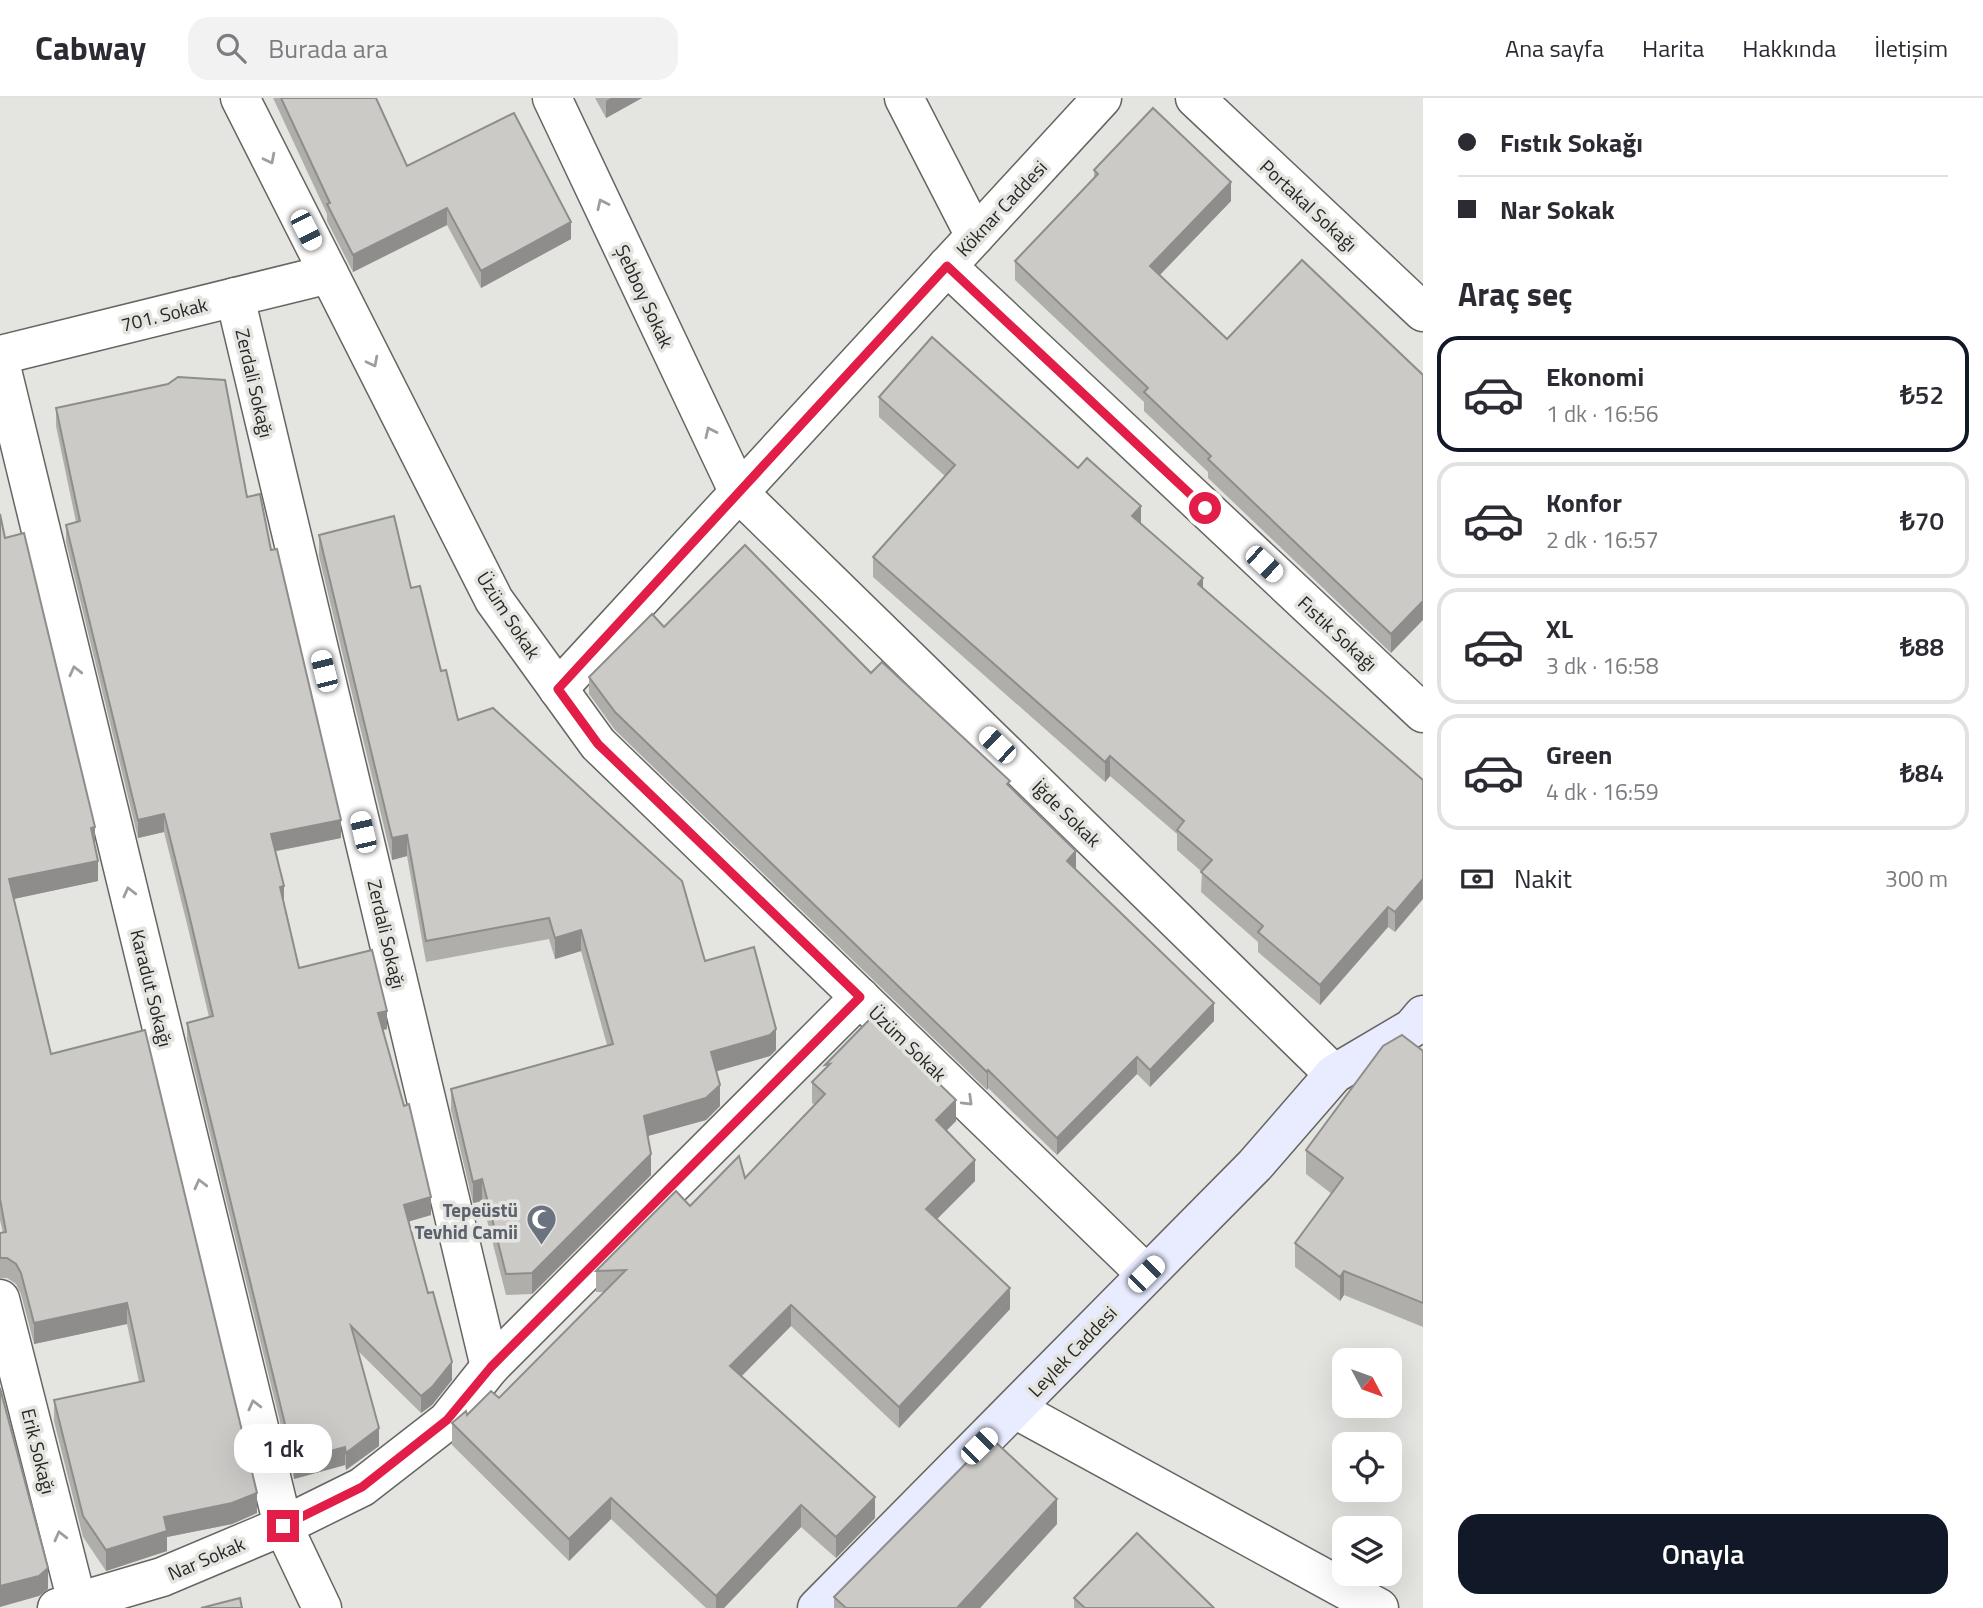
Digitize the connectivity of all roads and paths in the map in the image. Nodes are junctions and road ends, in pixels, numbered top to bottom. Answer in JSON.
{"nodes":[{"id":1,"x":240,"y":98,"type":"edge"},
{"id":2,"x":552,"y":98,"type":"edge"},
{"id":3,"x":904,"y":98,"type":"edge"},
{"id":4,"x":1102,"y":98,"type":"edge"},
{"id":5,"x":1195,"y":98,"type":"edge"},
{"id":6,"x":975,"y":236,"type":"junction"},
{"id":7,"x":947,"y":266,"type":"junction"},
{"id":8,"x":328,"y":274,"type":"junction"},
{"id":9,"x":235,"y":297,"type":"junction"},
{"id":10,"x":1423,"y":312,"type":"edge"},
{"id":11,"x":0,"y":355,"type":"edge"},
{"id":12,"x":0,"y":362,"type":"edge"},
{"id":13,"x":740,"y":494,"type":"junction"},
{"id":14,"x":558,"y":689,"type":"junction"},
{"id":15,"x":1423,"y":713,"type":"edge"},
{"id":16,"x":860,"y":997,"type":"junction"},
{"id":17,"x":1419,"y":1025,"type":"edge"},
{"id":18,"x":1334,"y":1074,"type":"junction"},
{"id":19,"x":1146,"y":1274,"type":"junction"},
{"id":20,"x":0,"y":1299,"type":"edge"},
{"id":21,"x":491,"y":1367,"type":"junction"},
{"id":22,"x":1015,"y":1409,"type":"junction"},
{"id":23,"x":283,"y":1526,"type":"junction"},
{"id":24,"x":67,"y":1605,"type":"edge"},
{"id":25,"x":322,"y":1608,"type":"edge"},
{"id":26,"x":817,"y":1608,"type":"edge"},
{"id":27,"x":1379,"y":1608,"type":"edge"}],
"edges":[{"from":1,"to":8,"type":"street","name":"Üzüm Sokak","one_way":true},
{"from":13,"to":2,"type":"street","name":"Şebboy Sokak","one_way":true},
{"from":3,"to":6,"type":"street"},
{"from":4,"to":6,"type":"street","name":"Köknar Caddesi"},
{"from":5,"to":10,"type":"street","name":"Portakal Sokağı"},
{"from":6,"to":7,"type":"street","name":"Köknar Caddesi"},
{"from":7,"to":13,"type":"street","name":"Köknar Caddesi"},
{"from":7,"to":15,"type":"street","name":"Fıstık Sokağı"},
{"from":8,"to":9,"type":"street","name":"701. Sokak"},
{"from":8,"to":14,"type":"street","name":"Üzüm Sokak","one_way":true},
{"from":9,"to":11,"type":"street","name":"701. Sokak"},
{"from":9,"to":21,"type":"street","name":"Zerdali Sokağı"},
{"from":23,"to":12,"type":"street","name":"Karadut Sokağı","one_way":true},
{"from":13,"to":14,"type":"street","name":"Köknar Caddesi"},
{"from":13,"to":18,"type":"street","name":"İğde Sokak"},
{"from":14,"to":16,"type":"street","name":"Üzüm Sokak"},
{"from":16,"to":19,"type":"street","name":"Üzüm Sokak","one_way":true},
{"from":16,"to":21,"type":"street","name":"Nar Sokak"},
{"from":17,"to":18,"type":"street","name":"Leylek Caddesi"},
{"from":18,"to":19,"type":"street","name":"Leylek Caddesi"},
{"from":19,"to":22,"type":"street","name":"Leylek Caddesi"},
{"from":24,"to":20,"type":"street","name":"Erik Sokağı","one_way":true},
{"from":21,"to":23,"type":"street","name":"Nar Sokak"},
{"from":22,"to":26,"type":"street","name":"Leylek Caddesi"},
{"from":22,"to":27,"type":"street"},
{"from":23,"to":24,"type":"street","name":"Nar Sokak"},
{"from":23,"to":25,"type":"street","name":"Karadut Sokağı"}]}
